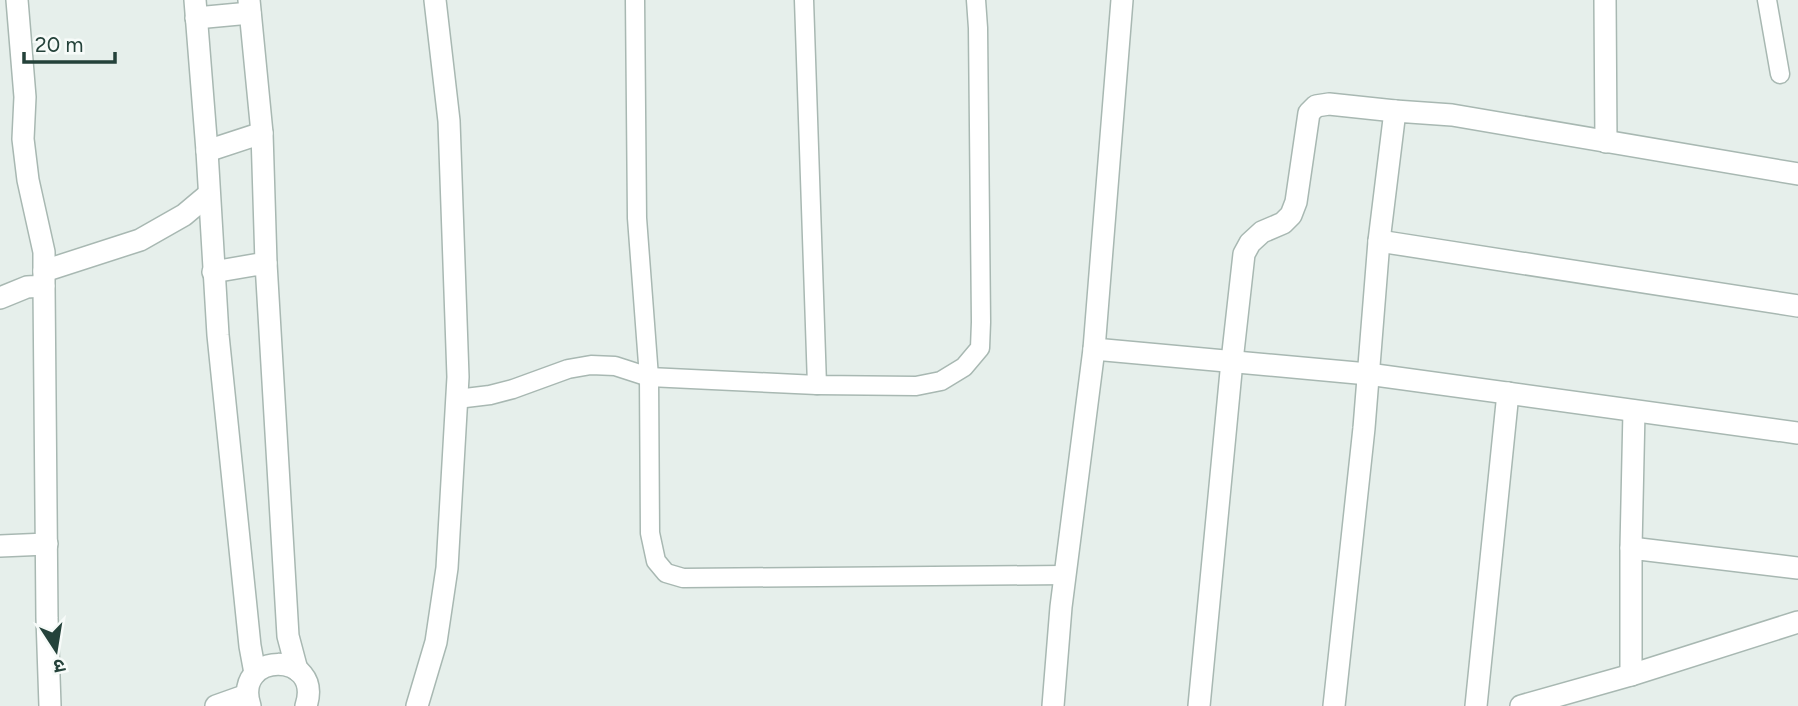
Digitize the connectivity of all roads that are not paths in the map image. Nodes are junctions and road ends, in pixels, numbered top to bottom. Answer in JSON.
{"nodes":[{"id":1,"x":17,"y":0,"type":"edge"},
{"id":2,"x":435,"y":0,"type":"edge"},
{"id":3,"x":635,"y":0,"type":"edge"},
{"id":4,"x":804,"y":0,"type":"edge"},
{"id":5,"x":976,"y":0,"type":"edge"},
{"id":6,"x":1122,"y":0,"type":"edge"},
{"id":7,"x":1605,"y":0,"type":"edge"},
{"id":8,"x":1767,"y":0,"type":"edge"},
{"id":9,"x":250,"y":7,"type":"edge"},
{"id":10,"x":195,"y":9,"type":"edge"},
{"id":11,"x":1780,"y":74,"type":"dead end"},
{"id":12,"x":1395,"y":111,"type":"junction"},
{"id":13,"x":262,"y":133,"type":"junction"},
{"id":14,"x":1606,"y":142,"type":"junction"},
{"id":15,"x":207,"y":151,"type":"junction"},
{"id":16,"x":1798,"y":174,"type":"edge"},
{"id":17,"x":209,"y":194,"type":"junction"},
{"id":18,"x":1379,"y":241,"type":"junction"},
{"id":19,"x":267,"y":263,"type":"junction"},
{"id":20,"x":213,"y":272,"type":"junction"},
{"id":21,"x":44,"y":279,"type":"junction"},
{"id":22,"x":0,"y":298,"type":"edge"},
{"id":23,"x":1798,"y":306,"type":"edge"},
{"id":24,"x":1094,"y":349,"type":"junction"},
{"id":25,"x":1232,"y":361,"type":"junction"},
{"id":26,"x":1368,"y":374,"type":"junction"},
{"id":27,"x":649,"y":377,"type":"junction"},
{"id":28,"x":817,"y":385,"type":"junction"},
{"id":29,"x":1508,"y":393,"type":"junction"},
{"id":30,"x":457,"y":399,"type":"junction"},
{"id":31,"x":1634,"y":411,"type":"junction"},
{"id":32,"x":1798,"y":433,"type":"edge"},
{"id":33,"x":47,"y":544,"type":"junction"},
{"id":34,"x":0,"y":545,"type":"edge"},
{"id":35,"x":1632,"y":548,"type":"junction"},
{"id":36,"x":1798,"y":568,"type":"edge"},
{"id":37,"x":1065,"y":575,"type":"junction"},
{"id":38,"x":1798,"y":622,"type":"edge"},
{"id":39,"x":297,"y":670,"type":"junction"},
{"id":40,"x":255,"y":673,"type":"junction"},
{"id":41,"x":1631,"y":675,"type":"junction"},
{"id":42,"x":248,"y":701,"type":"edge"},
{"id":43,"x":50,"y":706,"type":"edge"},
{"id":44,"x":216,"y":706,"type":"edge"},
{"id":45,"x":306,"y":706,"type":"edge"},
{"id":46,"x":417,"y":706,"type":"edge"},
{"id":47,"x":1053,"y":706,"type":"edge"},
{"id":48,"x":1199,"y":706,"type":"edge"},
{"id":49,"x":1334,"y":706,"type":"edge"},
{"id":50,"x":1476,"y":706,"type":"edge"},
{"id":51,"x":1521,"y":706,"type":"edge"}],
"edges":[{"from":1,"to":21,"type":"street"},
{"from":2,"to":30,"type":"street"},
{"from":3,"to":27,"type":"lane"},
{"from":4,"to":28,"type":"lane"},
{"from":5,"to":28,"type":"lane"},
{"from":6,"to":24,"type":"street"},
{"from":7,"to":14,"type":"street"},
{"from":8,"to":11,"type":"lane"},
{"from":9,"to":10,"type":"street"},
{"from":9,"to":13,"type":"street"},
{"from":10,"to":15,"type":"street"},
{"from":12,"to":14,"type":"street"},
{"from":12,"to":18,"type":"street"},
{"from":12,"to":25,"type":"street"},
{"from":13,"to":15,"type":"street"},
{"from":13,"to":19,"type":"street"},
{"from":14,"to":16,"type":"street"},
{"from":15,"to":17,"type":"street"},
{"from":17,"to":20,"type":"street"},
{"from":17,"to":21,"type":"street"},
{"from":18,"to":23,"type":"street"},
{"from":18,"to":26,"type":"street"},
{"from":19,"to":20,"type":"street"},
{"from":19,"to":39,"type":"street"},
{"from":20,"to":40,"type":"street"},
{"from":21,"to":22,"type":"street"},
{"from":21,"to":33,"type":"street"},
{"from":24,"to":25,"type":"street"},
{"from":24,"to":37,"type":"street"},
{"from":25,"to":26,"type":"street"},
{"from":25,"to":48,"type":"street"},
{"from":26,"to":29,"type":"street"},
{"from":26,"to":49,"type":"street"},
{"from":27,"to":28,"type":"lane"},
{"from":27,"to":30,"type":"lane"},
{"from":27,"to":37,"type":"lane"},
{"from":29,"to":31,"type":"street"},
{"from":29,"to":50,"type":"street"},
{"from":30,"to":46,"type":"street"},
{"from":31,"to":32,"type":"street"},
{"from":31,"to":35,"type":"street"},
{"from":33,"to":34,"type":"street"},
{"from":33,"to":43,"type":"street"},
{"from":35,"to":36,"type":"street"},
{"from":35,"to":41,"type":"street"},
{"from":37,"to":47,"type":"street"},
{"from":38,"to":41,"type":"street"},
{"from":39,"to":40,"type":"street"},
{"from":39,"to":45,"type":"street"},
{"from":40,"to":42,"type":"street"},
{"from":41,"to":51,"type":"street"},
{"from":42,"to":44,"type":"street"}]}
